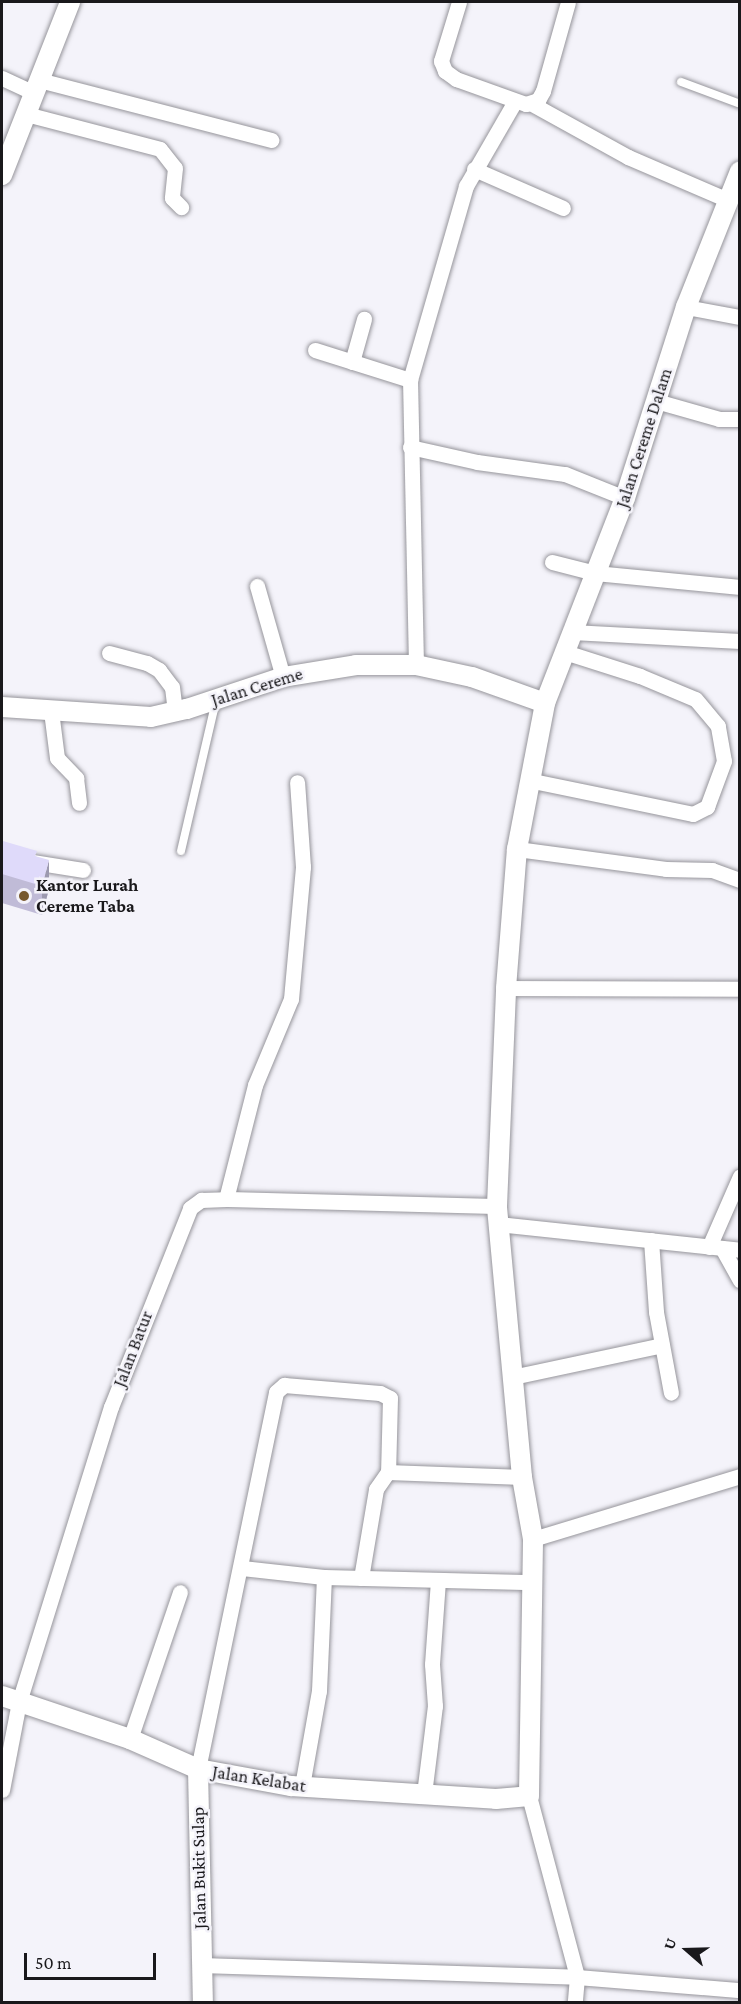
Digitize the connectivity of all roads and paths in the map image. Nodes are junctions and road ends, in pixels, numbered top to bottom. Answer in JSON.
{"nodes":[{"id":1,"x":70,"y":2,"type":"edge"},
{"id":2,"x":459,"y":2,"type":"edge"},
{"id":3,"x":568,"y":2,"type":"edge"},
{"id":4,"x":2,"y":78,"type":"edge"},
{"id":5,"x":681,"y":82,"type":"dead end"},
{"id":6,"x":37,"y":86,"type":"junction"},
{"id":7,"x":515,"y":101,"type":"junction"},
{"id":8,"x":532,"y":104,"type":"junction"},
{"id":9,"x":740,"y":104,"type":"edge"},
{"id":10,"x":26,"y":114,"type":"junction"},
{"id":11,"x":271,"y":140,"type":"dead end"},
{"id":12,"x":474,"y":170,"type":"junction"},
{"id":13,"x":740,"y":171,"type":"edge"},
{"id":14,"x":2,"y":176,"type":"edge"},
{"id":15,"x":728,"y":200,"type":"junction"},
{"id":16,"x":181,"y":207,"type":"dead end"},
{"id":17,"x":563,"y":208,"type":"dead end"},
{"id":18,"x":686,"y":307,"type":"junction"},
{"id":19,"x":740,"y":317,"type":"edge"},
{"id":20,"x":364,"y":319,"type":"dead end"},
{"id":21,"x":315,"y":350,"type":"dead end"},
{"id":22,"x":352,"y":362,"type":"junction"},
{"id":23,"x":410,"y":380,"type":"junction"},
{"id":24,"x":656,"y":401,"type":"junction"},
{"id":25,"x":740,"y":419,"type":"edge"},
{"id":26,"x":410,"y":447,"type":"junction"},
{"id":27,"x":625,"y":498,"type":"junction"},
{"id":28,"x":552,"y":562,"type":"dead end"},
{"id":29,"x":595,"y":573,"type":"junction"},
{"id":30,"x":257,"y":586,"type":"dead end"},
{"id":31,"x":740,"y":587,"type":"edge"},
{"id":32,"x":572,"y":632,"type":"junction"},
{"id":33,"x":740,"y":641,"type":"edge"},
{"id":34,"x":565,"y":651,"type":"junction"},
{"id":35,"x":109,"y":654,"type":"dead end"},
{"id":36,"x":416,"y":665,"type":"junction"},
{"id":37,"x":283,"y":676,"type":"junction"},
{"id":38,"x":216,"y":699,"type":"junction"},
{"id":39,"x":545,"y":703,"type":"junction"},
{"id":40,"x":2,"y":707,"type":"edge"},
{"id":41,"x":51,"y":711,"type":"junction"},
{"id":42,"x":175,"y":712,"type":"junction"},
{"id":43,"x":528,"y":780,"type":"junction"},
{"id":44,"x":297,"y":782,"type":"dead end"},
{"id":45,"x":79,"y":803,"type":"dead end"},
{"id":46,"x":517,"y":849,"type":"junction"},
{"id":47,"x":181,"y":851,"type":"dead end"},
{"id":48,"x":2,"y":856,"type":"edge"},
{"id":49,"x":83,"y":870,"type":"dead end"},
{"id":50,"x":740,"y":880,"type":"edge"},
{"id":51,"x":506,"y":988,"type":"junction"},
{"id":52,"x":740,"y":989,"type":"edge"},
{"id":53,"x":740,"y":1176,"type":"edge"},
{"id":54,"x":226,"y":1199,"type":"junction"},
{"id":55,"x":497,"y":1215,"type":"junction"},
{"id":56,"x":651,"y":1240,"type":"junction"},
{"id":57,"x":716,"y":1248,"type":"junction"},
{"id":58,"x":740,"y":1251,"type":"edge"},
{"id":59,"x":740,"y":1280,"type":"edge"},
{"id":60,"x":662,"y":1345,"type":"junction"},
{"id":61,"x":512,"y":1377,"type":"junction"},
{"id":62,"x":671,"y":1393,"type":"dead end"},
{"id":63,"x":388,"y":1472,"type":"junction"},
{"id":64,"x":740,"y":1476,"type":"edge"},
{"id":65,"x":522,"y":1477,"type":"junction"},
{"id":66,"x":533,"y":1539,"type":"junction"},
{"id":67,"x":242,"y":1568,"type":"junction"},
{"id":68,"x":324,"y":1576,"type":"junction"},
{"id":69,"x":361,"y":1578,"type":"junction"},
{"id":70,"x":438,"y":1581,"type":"junction"},
{"id":71,"x":534,"y":1582,"type":"junction"},
{"id":72,"x":180,"y":1592,"type":"dead end"},
{"id":73,"x":10,"y":1699,"type":"edge"},
{"id":74,"x":130,"y":1739,"type":"junction"},
{"id":75,"x":198,"y":1769,"type":"junction"},
{"id":76,"x":302,"y":1786,"type":"junction"},
{"id":77,"x":2,"y":1790,"type":"edge"},
{"id":78,"x":424,"y":1794,"type":"junction"},
{"id":79,"x":529,"y":1796,"type":"junction"},
{"id":80,"x":200,"y":1965,"type":"junction"},
{"id":81,"x":577,"y":1977,"type":"junction"},
{"id":82,"x":740,"y":1990,"type":"edge"},
{"id":83,"x":203,"y":2002,"type":"edge"},
{"id":84,"x":575,"y":2002,"type":"edge"}],
"edges":[{"from":1,"to":6,"type":"street"},
{"from":2,"to":7,"type":"street"},
{"from":3,"to":8,"type":"street"},
{"from":4,"to":6,"type":"street"},
{"from":5,"to":9,"type":"lane"},
{"from":6,"to":10,"type":"street"},
{"from":6,"to":11,"type":"street"},
{"from":7,"to":8,"type":"street"},
{"from":7,"to":12,"type":"street"},
{"from":8,"to":15,"type":"street"},
{"from":10,"to":14,"type":"street"},
{"from":10,"to":16,"type":"street"},
{"from":12,"to":17,"type":"street"},
{"from":12,"to":23,"type":"street"},
{"from":13,"to":15,"type":"street","name":"Jalan Cereme Dalam"},
{"from":15,"to":18,"type":"street","name":"Jalan Cereme Dalam"},
{"from":18,"to":19,"type":"street"},
{"from":18,"to":24,"type":"street","name":"Jalan Cereme Dalam"},
{"from":20,"to":22,"type":"street"},
{"from":21,"to":22,"type":"street"},
{"from":22,"to":23,"type":"street"},
{"from":23,"to":26,"type":"street"},
{"from":24,"to":25,"type":"street"},
{"from":24,"to":27,"type":"street","name":"Jalan Cereme Dalam"},
{"from":26,"to":27,"type":"street"},
{"from":26,"to":36,"type":"street"},
{"from":27,"to":29,"type":"street","name":"Jalan Cereme Dalam"},
{"from":28,"to":29,"type":"street"},
{"from":29,"to":31,"type":"street"},
{"from":29,"to":32,"type":"street","name":"Jalan Cereme Dalam"},
{"from":30,"to":37,"type":"street"},
{"from":32,"to":33,"type":"street"},
{"from":32,"to":34,"type":"street","name":"Jalan Cereme Dalam"},
{"from":34,"to":39,"type":"street","name":"Jalan Cereme Dalam"},
{"from":34,"to":43,"type":"street"},
{"from":35,"to":42,"type":"street"},
{"from":36,"to":37,"type":"street","name":"Jalan Cereme"},
{"from":36,"to":39,"type":"street","name":"Jalan Cereme"},
{"from":37,"to":38,"type":"street","name":"Jalan Cereme"},
{"from":38,"to":42,"type":"street","name":"Jalan Cereme"},
{"from":38,"to":47,"type":"lane"},
{"from":39,"to":43,"type":"street","name":"Jalan Cereme Dalam"},
{"from":40,"to":41,"type":"street","name":"Jalan Cereme"},
{"from":41,"to":42,"type":"street","name":"Jalan Cereme"},
{"from":41,"to":45,"type":"street"},
{"from":43,"to":46,"type":"street","name":"Jalan Cereme Dalam"},
{"from":44,"to":54,"type":"street"},
{"from":46,"to":50,"type":"street"},
{"from":46,"to":51,"type":"street","name":"Jalan Cereme Dalam"},
{"from":48,"to":49,"type":"street"},
{"from":51,"to":52,"type":"street"},
{"from":51,"to":55,"type":"street","name":"Jalan Cereme Dalam"},
{"from":53,"to":57,"type":"street"},
{"from":54,"to":55,"type":"street","name":"Jalan Batur"},
{"from":54,"to":73,"type":"street","name":"Jalan Batur"},
{"from":55,"to":56,"type":"street","name":"Jalan Batur"},
{"from":55,"to":61,"type":"street","name":"Jalan Cereme Dalam"},
{"from":56,"to":57,"type":"street","name":"Jalan Batur"},
{"from":56,"to":60,"type":"street"},
{"from":57,"to":58,"type":"street","name":"Jalan Batur"},
{"from":57,"to":59,"type":"street"},
{"from":60,"to":61,"type":"street"},
{"from":60,"to":62,"type":"street"},
{"from":61,"to":65,"type":"street","name":"Jalan Cereme Dalam"},
{"from":63,"to":65,"type":"street"},
{"from":63,"to":67,"type":"street"},
{"from":63,"to":69,"type":"street"},
{"from":64,"to":66,"type":"street"},
{"from":65,"to":66,"type":"street","name":"Jalan Cereme Dalam"},
{"from":66,"to":71,"type":"street","name":"Jalan Cereme Dalam"},
{"from":67,"to":68,"type":"street"},
{"from":67,"to":75,"type":"street"},
{"from":68,"to":69,"type":"street"},
{"from":68,"to":76,"type":"street"},
{"from":69,"to":70,"type":"street"},
{"from":70,"to":71,"type":"street"},
{"from":70,"to":78,"type":"street"},
{"from":71,"to":79,"type":"street","name":"Jalan Cereme Dalam"},
{"from":72,"to":74,"type":"street"},
{"from":73,"to":74,"type":"street","name":"Jalan Kelabat"},
{"from":73,"to":77,"type":"street","name":"Jalan Batur"},
{"from":74,"to":75,"type":"street","name":"Jalan Kelabat"},
{"from":75,"to":76,"type":"street","name":"Jalan Kelabat"},
{"from":75,"to":80,"type":"street","name":"Jalan Bukit Sulap"},
{"from":76,"to":78,"type":"street","name":"Jalan Kelabat"},
{"from":78,"to":79,"type":"street","name":"Jalan Kelabat"},
{"from":79,"to":81,"type":"street"},
{"from":80,"to":81,"type":"street"},
{"from":80,"to":83,"type":"street","name":"Jalan Bukit Sulap"},
{"from":81,"to":82,"type":"street"},
{"from":81,"to":84,"type":"street"}]}
